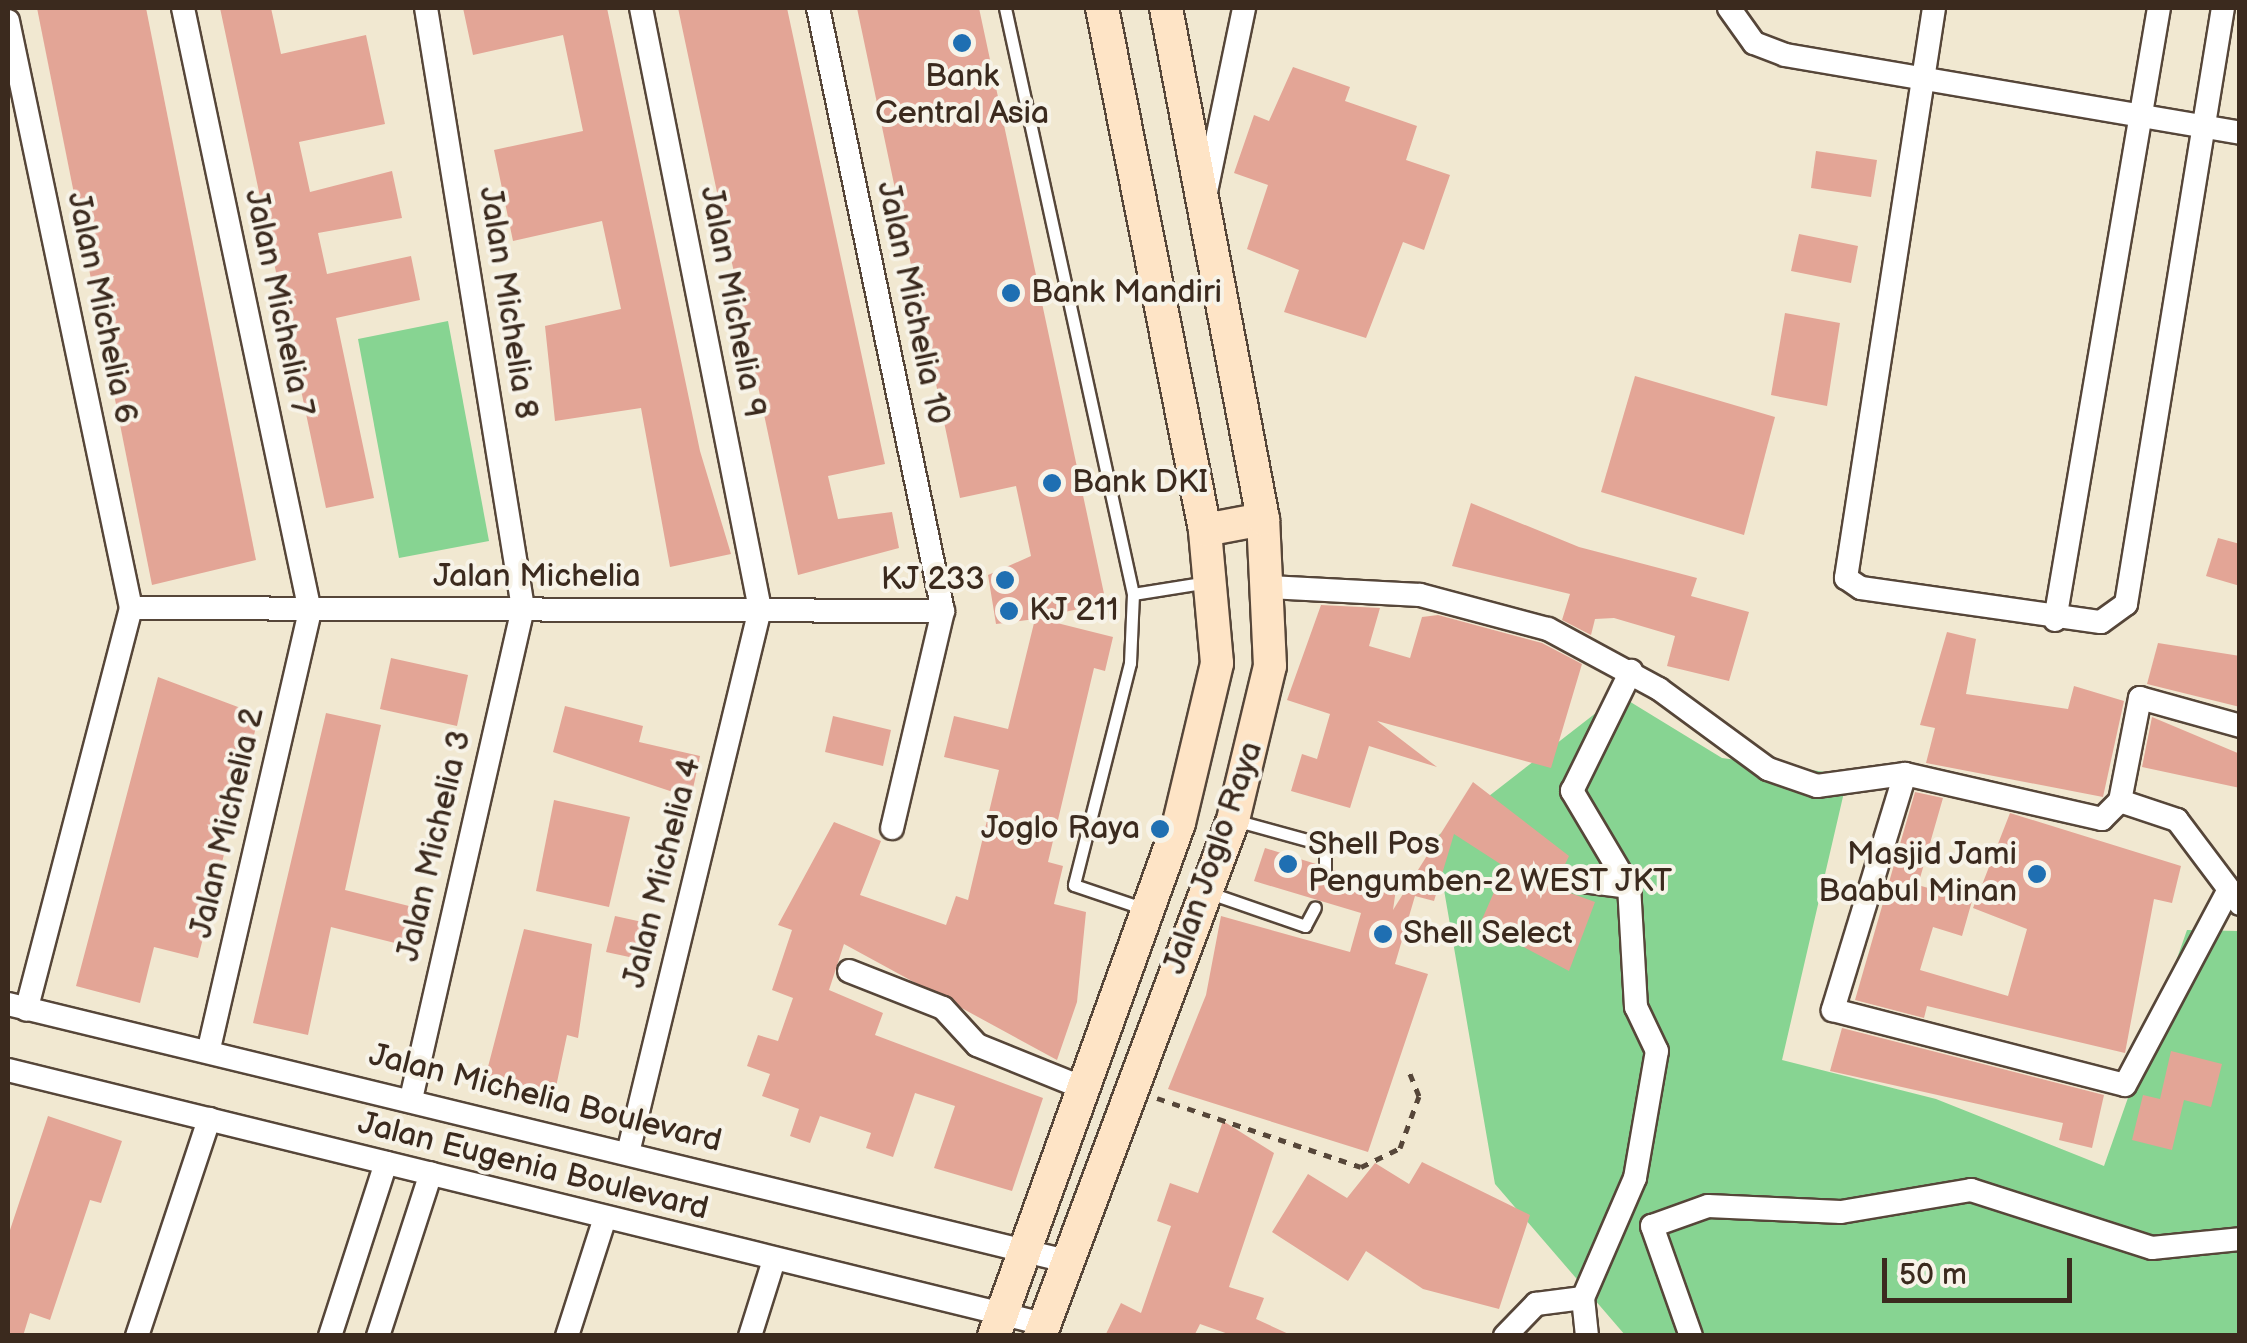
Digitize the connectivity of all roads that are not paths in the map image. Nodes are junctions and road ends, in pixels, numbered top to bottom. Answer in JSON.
{"nodes":[{"id":1,"x":183,"y":8,"type":"edge"},
{"id":2,"x":426,"y":8,"type":"edge"},
{"id":3,"x":640,"y":8,"type":"edge"},
{"id":4,"x":818,"y":8,"type":"edge"},
{"id":5,"x":1005,"y":8,"type":"edge"},
{"id":6,"x":1102,"y":8,"type":"edge"},
{"id":7,"x":1166,"y":8,"type":"edge"},
{"id":8,"x":1244,"y":8,"type":"edge"},
{"id":9,"x":1728,"y":8,"type":"edge"},
{"id":10,"x":1934,"y":8,"type":"edge"},
{"id":11,"x":2159,"y":8,"type":"edge"},
{"id":12,"x":2223,"y":8,"type":"edge"},
{"id":13,"x":8,"y":20,"type":"edge"},
{"id":14,"x":1921,"y":78,"type":"junction"},
{"id":15,"x":2139,"y":116,"type":"junction"},
{"id":16,"x":2201,"y":126,"type":"junction"},
{"id":17,"x":2240,"y":133,"type":"edge"},
{"id":18,"x":1206,"y":192,"type":"junction"},
{"id":19,"x":1262,"y":518,"type":"junction"},
{"id":20,"x":1204,"y":530,"type":"junction"},
{"id":21,"x":1214,"y":581,"type":"junction"},
{"id":22,"x":1269,"y":587,"type":"junction"},
{"id":23,"x":1133,"y":594,"type":"junction"},
{"id":24,"x":130,"y":608,"type":"junction"},
{"id":25,"x":523,"y":608,"type":"junction"},
{"id":26,"x":760,"y":609,"type":"junction"},
{"id":27,"x":310,"y":611,"type":"junction"},
{"id":28,"x":943,"y":611,"type":"junction"},
{"id":29,"x":2055,"y":620,"type":"junction"},
{"id":30,"x":1630,"y":671,"type":"junction"},
{"id":31,"x":2240,"y":726,"type":"edge"},
{"id":32,"x":1905,"y":774,"type":"junction"},
{"id":33,"x":2120,"y":801,"type":"junction"},
{"id":34,"x":1234,"y":820,"type":"junction"},
{"id":35,"x":892,"y":828,"type":"dead end"},
{"id":36,"x":1325,"y":870,"type":"dead end"},
{"id":37,"x":1574,"y":880,"type":"dead end"},
{"id":38,"x":1628,"y":887,"type":"junction"},
{"id":39,"x":1207,"y":892,"type":"junction"},
{"id":40,"x":2233,"y":898,"type":"edge"},
{"id":41,"x":1315,"y":908,"type":"dead end"},
{"id":42,"x":1148,"y":910,"type":"junction"},
{"id":43,"x":850,"y":971,"type":"dead end"},
{"id":44,"x":17,"y":1007,"type":"edge"},
{"id":45,"x":209,"y":1048,"type":"junction"},
{"id":46,"x":9,"y":1075,"type":"edge"},
{"id":47,"x":1081,"y":1087,"type":"junction"},
{"id":48,"x":411,"y":1099,"type":"junction"},
{"id":49,"x":209,"y":1119,"type":"junction"},
{"id":50,"x":628,"y":1153,"type":"junction"},
{"id":51,"x":386,"y":1163,"type":"junction"},
{"id":52,"x":431,"y":1173,"type":"junction"},
{"id":53,"x":604,"y":1221,"type":"junction"},
{"id":54,"x":1652,"y":1226,"type":"junction"},
{"id":55,"x":1618,"y":1236,"type":"junction"},
{"id":56,"x":2240,"y":1239,"type":"edge"},
{"id":57,"x":1022,"y":1249,"type":"junction"},
{"id":58,"x":774,"y":1260,"type":"junction"},
{"id":59,"x":1066,"y":1261,"type":"junction"},
{"id":60,"x":1584,"y":1298,"type":"junction"},
{"id":61,"x":997,"y":1325,"type":"edge"},
{"id":62,"x":1042,"y":1330,"type":"edge"},
{"id":63,"x":137,"y":1336,"type":"edge"},
{"id":64,"x":330,"y":1336,"type":"edge"},
{"id":65,"x":378,"y":1336,"type":"edge"},
{"id":66,"x":568,"y":1336,"type":"edge"},
{"id":67,"x":750,"y":1336,"type":"edge"},
{"id":68,"x":1505,"y":1336,"type":"edge"},
{"id":69,"x":1587,"y":1336,"type":"edge"},
{"id":70,"x":1691,"y":1336,"type":"edge"}],
"edges":[{"from":1,"to":27,"type":"street","name":"Jalan Michelia 7"},
{"from":2,"to":25,"type":"street","name":"Jalan Michelia 8"},
{"from":3,"to":26,"type":"street","name":"Jalan Michelia 9"},
{"from":4,"to":28,"type":"street","name":"Jalan Michelia 10"},
{"from":5,"to":23,"type":"lane"},
{"from":6,"to":20,"type":"main road","name":"Jalan Joglo Raya"},
{"from":7,"to":18,"type":"main road","name":"Jalan Joglo Raya"},
{"from":8,"to":18,"type":"street"},
{"from":9,"to":14,"type":"street"},
{"from":10,"to":14,"type":"street"},
{"from":11,"to":15,"type":"street"},
{"from":12,"to":16,"type":"street"},
{"from":13,"to":24,"type":"street","name":"Jalan Michelia 6"},
{"from":14,"to":15,"type":"street"},
{"from":14,"to":29,"type":"street"},
{"from":15,"to":16,"type":"street"},
{"from":15,"to":29,"type":"street"},
{"from":16,"to":17,"type":"street"},
{"from":16,"to":29,"type":"street"},
{"from":18,"to":19,"type":"main road","name":"Jalan Joglo Raya"},
{"from":19,"to":20,"type":"main road"},
{"from":19,"to":22,"type":"main road","name":"Jalan Joglo Raya"},
{"from":20,"to":21,"type":"main road","name":"Jalan Joglo Raya"},
{"from":21,"to":23,"type":"lane"},
{"from":21,"to":42,"type":"main road","name":"Jalan Joglo Raya"},
{"from":22,"to":30,"type":"street"},
{"from":22,"to":34,"type":"main road","name":"Jalan Joglo Raya"},
{"from":23,"to":42,"type":"lane"},
{"from":24,"to":27,"type":"street","name":"Jalan Michelia"},
{"from":24,"to":44,"type":"street"},
{"from":25,"to":26,"type":"street","name":"Jalan Michelia"},
{"from":25,"to":27,"type":"street","name":"Jalan Michelia"},
{"from":25,"to":48,"type":"street","name":"Jalan Michelia 3"},
{"from":26,"to":28,"type":"street","name":"Jalan Michelia"},
{"from":26,"to":50,"type":"street","name":"Jalan Michelia 4"},
{"from":27,"to":45,"type":"street","name":"Jalan Michelia 2"},
{"from":28,"to":35,"type":"street"},
{"from":30,"to":32,"type":"street"},
{"from":30,"to":38,"type":"street"},
{"from":31,"to":33,"type":"street"},
{"from":32,"to":33,"type":"street"},
{"from":32,"to":40,"type":"street"},
{"from":33,"to":40,"type":"street"},
{"from":34,"to":36,"type":"lane"},
{"from":34,"to":39,"type":"main road","name":"Jalan Joglo Raya"},
{"from":37,"to":38,"type":"street"},
{"from":38,"to":55,"type":"street"},
{"from":39,"to":41,"type":"lane"},
{"from":39,"to":59,"type":"main road","name":"Jalan Joglo Raya"},
{"from":42,"to":47,"type":"main road","name":"Jalan Joglo Raya"},
{"from":43,"to":47,"type":"street"},
{"from":44,"to":45,"type":"street","name":"Jalan Michelia Boulevard"},
{"from":45,"to":48,"type":"street","name":"Jalan Michelia Boulevard"},
{"from":46,"to":49,"type":"street","name":"Jalan Eugenia Boulevard"},
{"from":47,"to":57,"type":"main road","name":"Jalan Joglo Raya"},
{"from":48,"to":50,"type":"street","name":"Jalan Michelia Boulevard"},
{"from":49,"to":51,"type":"street","name":"Jalan Eugenia Boulevard"},
{"from":49,"to":63,"type":"street"},
{"from":50,"to":57,"type":"street","name":"Jalan Michelia Boulevard"},
{"from":51,"to":52,"type":"street","name":"Jalan Eugenia Boulevard"},
{"from":51,"to":64,"type":"street"},
{"from":52,"to":53,"type":"street","name":"Jalan Eugenia Boulevard"},
{"from":52,"to":65,"type":"street"},
{"from":53,"to":58,"type":"street","name":"Jalan Eugenia Boulevard"},
{"from":53,"to":66,"type":"street"},
{"from":54,"to":55,"type":"street"},
{"from":54,"to":56,"type":"street"},
{"from":54,"to":70,"type":"street"},
{"from":55,"to":60,"type":"street"},
{"from":57,"to":59,"type":"street","name":"Jalan Michelia Boulevard"},
{"from":57,"to":61,"type":"main road","name":"Jalan Joglo Raya"},
{"from":58,"to":61,"type":"street","name":"Jalan Eugenia Boulevard"},
{"from":58,"to":67,"type":"street"},
{"from":59,"to":62,"type":"main road","name":"Jalan Joglo Raya"},
{"from":60,"to":68,"type":"street"},
{"from":60,"to":69,"type":"street"},
{"from":61,"to":62,"type":"street","name":"Jalan Eugenia Boulevard"}]}
